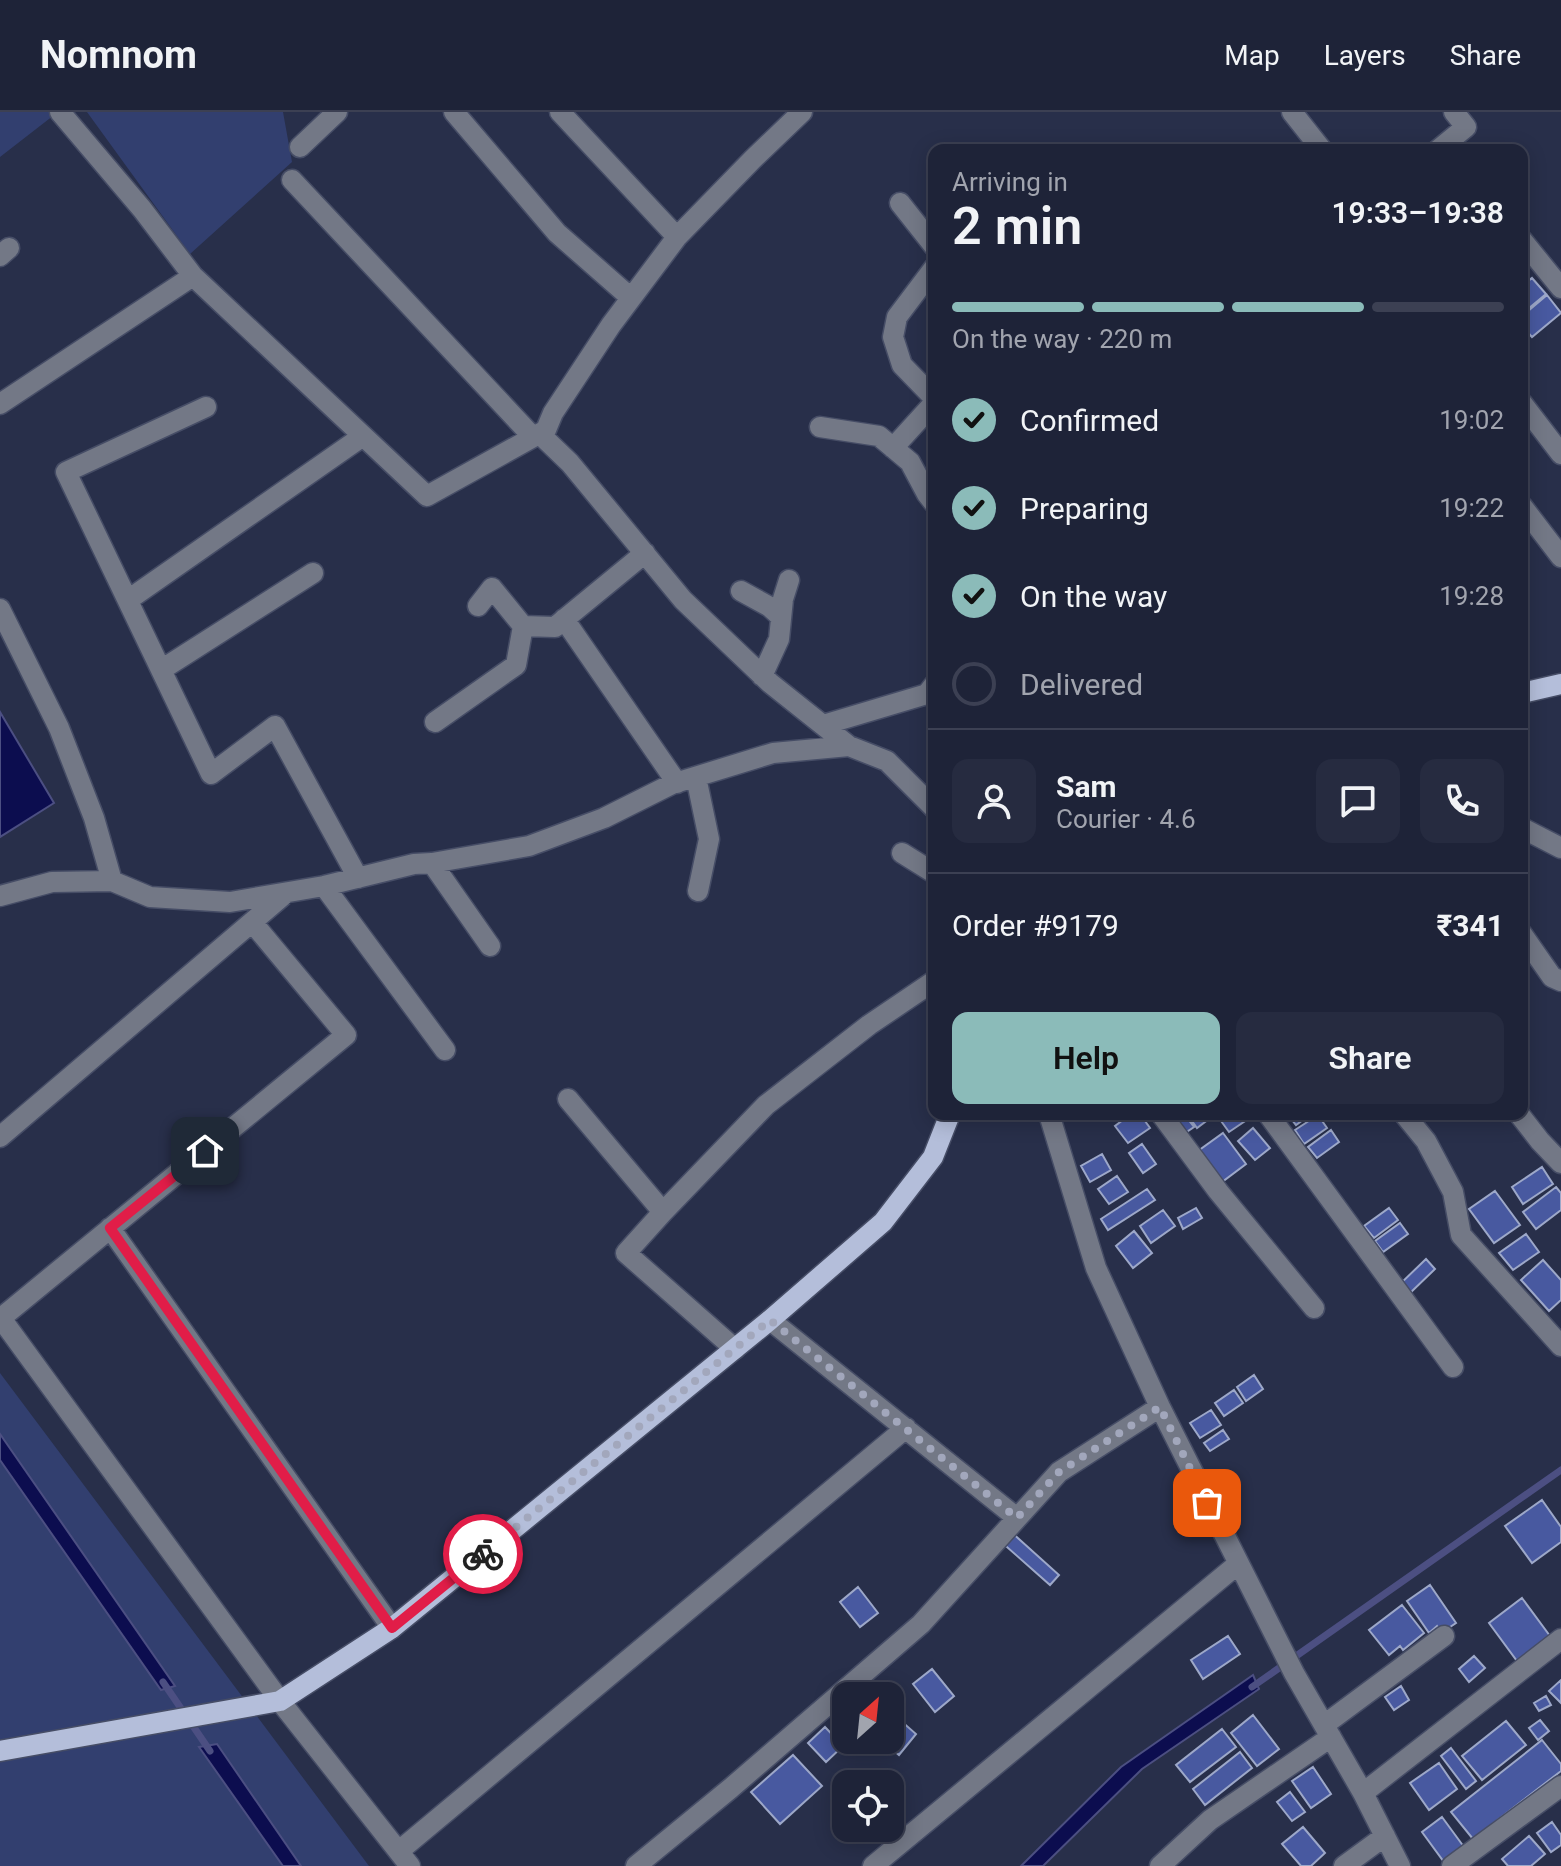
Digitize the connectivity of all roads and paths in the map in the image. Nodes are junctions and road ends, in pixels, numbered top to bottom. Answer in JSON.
{"nodes":[{"id":1,"x":60,"y":112,"type":"edge"},
{"id":2,"x":337,"y":112,"type":"edge"},
{"id":3,"x":454,"y":112,"type":"edge"},
{"id":4,"x":560,"y":112,"type":"edge"},
{"id":5,"x":802,"y":112,"type":"edge"},
{"id":6,"x":1292,"y":112,"type":"edge"},
{"id":7,"x":1454,"y":112,"type":"edge"},
{"id":8,"x":1317,"y":144,"type":"edge"},
{"id":9,"x":1445,"y":144,"type":"edge"},
{"id":10,"x":300,"y":147,"type":"dead end"},
{"id":11,"x":292,"y":180,"type":"dead end"},
{"id":12,"x":900,"y":203,"type":"dead end"},
{"id":13,"x":677,"y":237,"type":"junction"},
{"id":14,"x":928,"y":238,"type":"edge"},
{"id":15,"x":1528,"y":247,"type":"edge"},
{"id":16,"x":193,"y":276,"type":"junction"},
{"id":17,"x":928,"y":276,"type":"edge"},
{"id":18,"x":1561,"y":288,"type":"edge"},
{"id":19,"x":631,"y":298,"type":"junction"},
{"id":20,"x":928,"y":393,"type":"edge"},
{"id":21,"x":0,"y":404,"type":"edge"},
{"id":22,"x":206,"y":407,"type":"dead end"},
{"id":23,"x":928,"y":407,"type":"edge"},
{"id":24,"x":1528,"y":411,"type":"edge"},
{"id":25,"x":820,"y":427,"type":"dead end"},
{"id":26,"x":539,"y":434,"type":"junction"},
{"id":27,"x":363,"y":436,"type":"junction"},
{"id":28,"x":893,"y":448,"type":"junction"},
{"id":29,"x":1561,"y":454,"type":"edge"},
{"id":30,"x":928,"y":495,"type":"edge"},
{"id":31,"x":1528,"y":514,"type":"edge"},
{"id":32,"x":645,"y":553,"type":"junction"},
{"id":33,"x":1561,"y":557,"type":"edge"},
{"id":34,"x":313,"y":573,"type":"dead end"},
{"id":35,"x":789,"y":580,"type":"dead end"},
{"id":36,"x":741,"y":591,"type":"dead end"},
{"id":37,"x":128,"y":600,"type":"junction"},
{"id":38,"x":478,"y":606,"type":"dead end"},
{"id":39,"x":0,"y":609,"type":"edge"},
{"id":40,"x":781,"y":617,"type":"junction"},
{"id":41,"x":564,"y":619,"type":"junction"},
{"id":42,"x":523,"y":626,"type":"junction"},
{"id":43,"x":161,"y":670,"type":"junction"},
{"id":44,"x":762,"y":676,"type":"junction"},
{"id":45,"x":1561,"y":684,"type":"edge"},
{"id":46,"x":928,"y":691,"type":"edge"},
{"id":47,"x":1528,"y":692,"type":"edge"},
{"id":48,"x":435,"y":722,"type":"dead end"},
{"id":49,"x":823,"y":725,"type":"junction"},
{"id":50,"x":849,"y":746,"type":"junction"},
{"id":51,"x":687,"y":780,"type":"junction"},
{"id":52,"x":928,"y":802,"type":"edge"},
{"id":53,"x":1528,"y":831,"type":"edge"},
{"id":54,"x":1561,"y":848,"type":"edge"},
{"id":55,"x":902,"y":853,"type":"dead end"},
{"id":56,"x":432,"y":863,"type":"junction"},
{"id":57,"x":928,"y":869,"type":"edge"},
{"id":58,"x":358,"y":878,"type":"junction"},
{"id":59,"x":112,"y":881,"type":"junction"},
{"id":60,"x":324,"y":886,"type":"junction"},
{"id":61,"x":698,"y":891,"type":"dead end"},
{"id":62,"x":288,"y":892,"type":"junction"},
{"id":63,"x":0,"y":896,"type":"edge"},
{"id":64,"x":252,"y":922,"type":"junction"},
{"id":65,"x":1528,"y":943,"type":"edge"},
{"id":66,"x":490,"y":946,"type":"dead end"},
{"id":67,"x":1561,"y":981,"type":"edge"},
{"id":68,"x":928,"y":985,"type":"edge"},
{"id":69,"x":445,"y":1050,"type":"dead end"},
{"id":70,"x":568,"y":1099,"type":"dead end"},
{"id":71,"x":948,"y":1120,"type":"edge"},
{"id":72,"x":1051,"y":1120,"type":"edge"},
{"id":73,"x":1165,"y":1120,"type":"edge"},
{"id":74,"x":1272,"y":1120,"type":"edge"},
{"id":75,"x":1409,"y":1120,"type":"edge"},
{"id":76,"x":1524,"y":1120,"type":"edge"},
{"id":77,"x":0,"y":1137,"type":"edge"},
{"id":78,"x":1561,"y":1163,"type":"edge"},
{"id":79,"x":663,"y":1212,"type":"junction"},
{"id":80,"x":110,"y":1228,"type":"junction"},
{"id":81,"x":1314,"y":1308,"type":"dead end"},
{"id":82,"x":0,"y":1318,"type":"edge"},
{"id":83,"x":770,"y":1320,"type":"junction"},
{"id":84,"x":1561,"y":1346,"type":"edge"},
{"id":85,"x":735,"y":1349,"type":"junction"},
{"id":86,"x":1453,"y":1367,"type":"dead end"},
{"id":87,"x":1160,"y":1407,"type":"junction"},
{"id":88,"x":906,"y":1428,"type":"junction"},
{"id":89,"x":1017,"y":1518,"type":"junction"},
{"id":90,"x":1238,"y":1564,"type":"junction"},
{"id":91,"x":392,"y":1628,"type":"junction"},
{"id":92,"x":1444,"y":1636,"type":"dead end"},
{"id":93,"x":1561,"y":1639,"type":"edge"},
{"id":94,"x":280,"y":1701,"type":"junction"},
{"id":95,"x":1327,"y":1731,"type":"junction"},
{"id":96,"x":0,"y":1751,"type":"edge"},
{"id":97,"x":1561,"y":1786,"type":"edge"},
{"id":98,"x":1363,"y":1793,"type":"junction"},
{"id":99,"x":1385,"y":1836,"type":"junction"},
{"id":100,"x":404,"y":1859,"type":"edge"},
{"id":101,"x":636,"y":1866,"type":"edge"},
{"id":102,"x":873,"y":1866,"type":"edge"},
{"id":103,"x":1160,"y":1866,"type":"edge"},
{"id":104,"x":1344,"y":1866,"type":"edge"},
{"id":105,"x":1400,"y":1866,"type":"edge"},
{"id":106,"x":1452,"y":1866,"type":"edge"}],
"edges":[{"from":1,"to":16,"type":"street"},
{"from":2,"to":10,"type":"street"},
{"from":3,"to":19,"type":"street"},
{"from":4,"to":13,"type":"street"},
{"from":5,"to":13,"type":"street"},
{"from":6,"to":8,"type":"street"},
{"from":7,"to":9,"type":"street"},
{"from":11,"to":26,"type":"street"},
{"from":12,"to":14,"type":"street"},
{"from":13,"to":19,"type":"street"},
{"from":15,"to":18,"type":"street"},
{"from":16,"to":21,"type":"street"},
{"from":16,"to":27,"type":"street"},
{"from":17,"to":20,"type":"street"},
{"from":19,"to":26,"type":"street"},
{"from":22,"to":37,"type":"street"},
{"from":23,"to":28,"type":"street"},
{"from":24,"to":29,"type":"street"},
{"from":25,"to":28,"type":"street"},
{"from":26,"to":27,"type":"street"},
{"from":26,"to":32,"type":"street"},
{"from":27,"to":37,"type":"street"},
{"from":28,"to":30,"type":"street"},
{"from":31,"to":33,"type":"street"},
{"from":32,"to":41,"type":"street"},
{"from":32,"to":44,"type":"street"},
{"from":34,"to":43,"type":"street"},
{"from":35,"to":40,"type":"street"},
{"from":36,"to":40,"type":"street"},
{"from":37,"to":43,"type":"street"},
{"from":38,"to":42,"type":"street"},
{"from":39,"to":59,"type":"street"},
{"from":40,"to":44,"type":"street"},
{"from":41,"to":42,"type":"street"},
{"from":41,"to":51,"type":"street"},
{"from":42,"to":48,"type":"street"},
{"from":43,"to":58,"type":"street"},
{"from":44,"to":49,"type":"street"},
{"from":45,"to":47,"type":"main road"},
{"from":46,"to":49,"type":"street"},
{"from":49,"to":50,"type":"street"},
{"from":50,"to":51,"type":"street"},
{"from":50,"to":52,"type":"street"},
{"from":51,"to":56,"type":"street"},
{"from":51,"to":61,"type":"street"},
{"from":53,"to":54,"type":"street"},
{"from":55,"to":57,"type":"street"},
{"from":56,"to":58,"type":"street"},
{"from":56,"to":66,"type":"street"},
{"from":58,"to":60,"type":"street"},
{"from":59,"to":62,"type":"street"},
{"from":59,"to":63,"type":"street"},
{"from":60,"to":62,"type":"street"},
{"from":60,"to":69,"type":"street"},
{"from":62,"to":64,"type":"street"},
{"from":64,"to":77,"type":"street"},
{"from":64,"to":80,"type":"street"},
{"from":65,"to":67,"type":"street"},
{"from":68,"to":79,"type":"street"},
{"from":70,"to":79,"type":"street"},
{"from":71,"to":83,"type":"main road"},
{"from":72,"to":87,"type":"street"},
{"from":73,"to":81,"type":"street"},
{"from":74,"to":86,"type":"street"},
{"from":75,"to":84,"type":"street"},
{"from":76,"to":78,"type":"street"},
{"from":79,"to":85,"type":"street"},
{"from":80,"to":82,"type":"street"},
{"from":80,"to":91,"type":"street"},
{"from":82,"to":94,"type":"street"},
{"from":83,"to":85,"type":"main road"},
{"from":83,"to":88,"type":"street"},
{"from":85,"to":91,"type":"main road"},
{"from":87,"to":89,"type":"street"},
{"from":87,"to":90,"type":"street"},
{"from":88,"to":89,"type":"street"},
{"from":88,"to":100,"type":"street"},
{"from":89,"to":101,"type":"street"},
{"from":90,"to":95,"type":"street"},
{"from":90,"to":102,"type":"street"},
{"from":91,"to":94,"type":"main road"},
{"from":92,"to":95,"type":"street"},
{"from":93,"to":98,"type":"street"},
{"from":94,"to":96,"type":"main road"},
{"from":94,"to":100,"type":"street"},
{"from":95,"to":98,"type":"street"},
{"from":95,"to":103,"type":"street"},
{"from":97,"to":106,"type":"street"},
{"from":98,"to":99,"type":"street"},
{"from":99,"to":104,"type":"street"},
{"from":99,"to":105,"type":"street"}]}
